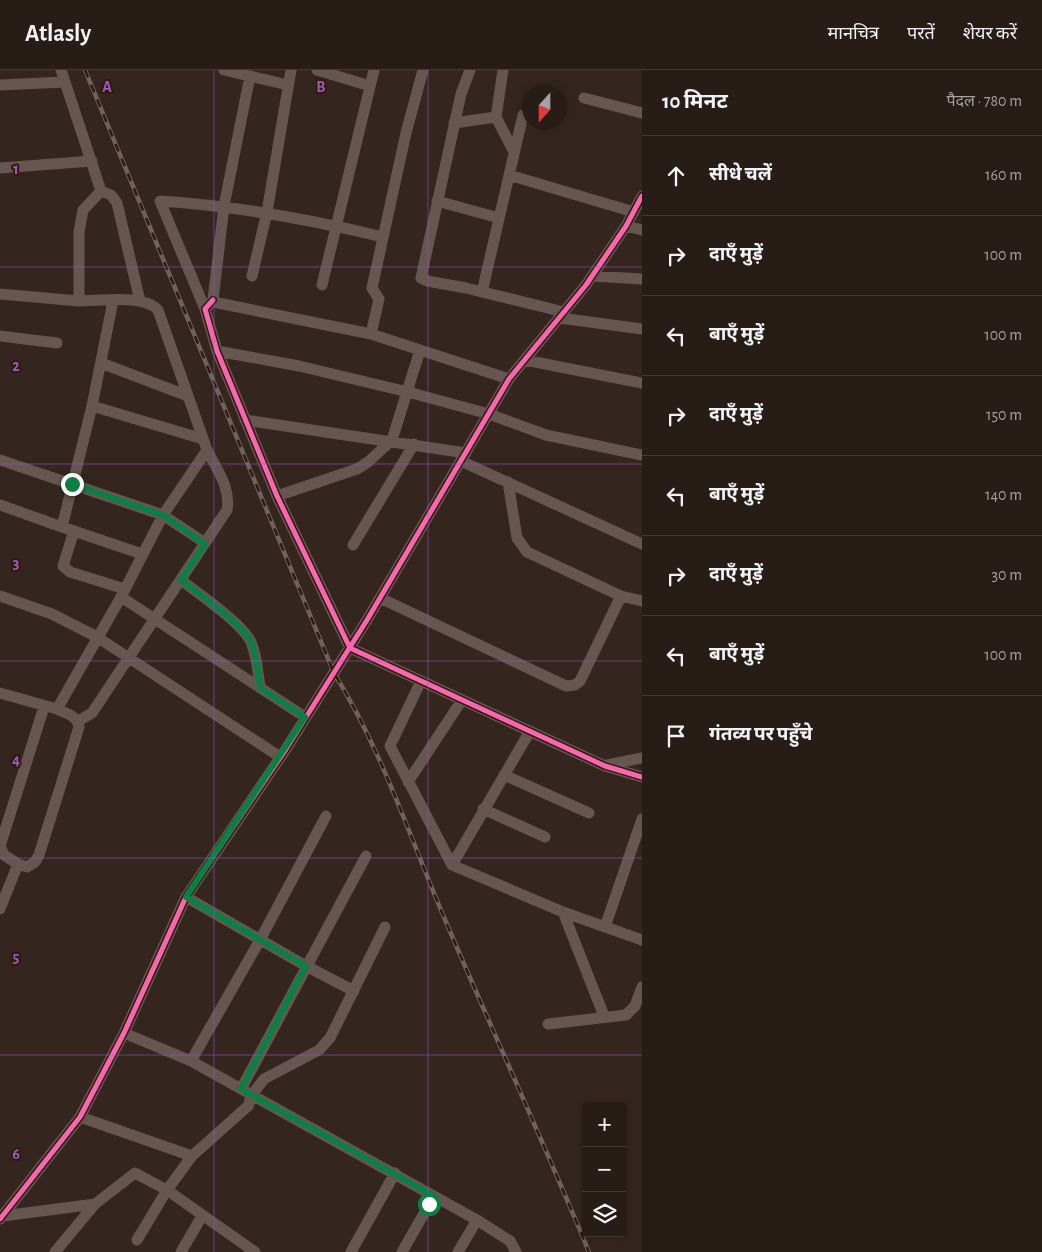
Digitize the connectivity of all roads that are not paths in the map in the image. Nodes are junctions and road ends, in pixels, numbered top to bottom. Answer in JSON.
{"nodes":[{"id":1,"x":61,"y":70,"type":"edge"},
{"id":2,"x":224,"y":70,"type":"edge"},
{"id":3,"x":292,"y":70,"type":"edge"},
{"id":4,"x":317,"y":70,"type":"edge"},
{"id":5,"x":374,"y":70,"type":"edge"},
{"id":6,"x":423,"y":70,"type":"edge"},
{"id":7,"x":470,"y":70,"type":"edge"},
{"id":8,"x":503,"y":70,"type":"edge"},
{"id":9,"x":332,"y":72,"type":"edge"},
{"id":10,"x":250,"y":76,"type":"junction"},
{"id":11,"x":65,"y":82,"type":"junction"},
{"id":12,"x":288,"y":85,"type":"junction"},
{"id":13,"x":0,"y":86,"type":"edge"},
{"id":14,"x":370,"y":86,"type":"junction"},
{"id":15,"x":584,"y":98,"type":"dead end"},
{"id":16,"x":642,"y":113,"type":"edge"},
{"id":17,"x":496,"y":117,"type":"junction"},
{"id":18,"x":522,"y":119,"type":"edge"},
{"id":19,"x":454,"y":123,"type":"junction"},
{"id":20,"x":514,"y":152,"type":"junction"},
{"id":21,"x":92,"y":161,"type":"junction"},
{"id":22,"x":0,"y":168,"type":"edge"},
{"id":23,"x":509,"y":175,"type":"junction"},
{"id":24,"x":101,"y":191,"type":"junction"},
{"id":25,"x":642,"y":196,"type":"edge"},
{"id":26,"x":437,"y":201,"type":"junction"},
{"id":27,"x":224,"y":206,"type":"junction"},
{"id":28,"x":267,"y":212,"type":"junction"},
{"id":29,"x":634,"y":212,"type":"junction"},
{"id":30,"x":499,"y":218,"type":"junction"},
{"id":31,"x":338,"y":226,"type":"junction"},
{"id":32,"x":626,"y":226,"type":"junction"},
{"id":33,"x":642,"y":230,"type":"edge"},
{"id":34,"x":383,"y":237,"type":"junction"},
{"id":35,"x":252,"y":276,"type":"dead end"},
{"id":36,"x":592,"y":276,"type":"junction"},
{"id":37,"x":642,"y":279,"type":"edge"},
{"id":38,"x":322,"y":285,"type":"dead end"},
{"id":39,"x":482,"y":292,"type":"junction"},
{"id":40,"x":0,"y":294,"type":"edge"},
{"id":41,"x":213,"y":300,"type":"junction"},
{"id":42,"x":79,"y":301,"type":"junction"},
{"id":43,"x":113,"y":301,"type":"junction"},
{"id":44,"x":140,"y":301,"type":"junction"},
{"id":45,"x":205,"y":309,"type":"junction"},
{"id":46,"x":562,"y":315,"type":"junction"},
{"id":47,"x":642,"y":329,"type":"edge"},
{"id":48,"x":371,"y":334,"type":"junction"},
{"id":49,"x":0,"y":336,"type":"edge"},
{"id":50,"x":57,"y":343,"type":"dead end"},
{"id":51,"x":420,"y":350,"type":"junction"},
{"id":52,"x":217,"y":351,"type":"junction"},
{"id":53,"x":525,"y":360,"type":"junction"},
{"id":54,"x":101,"y":363,"type":"junction"},
{"id":55,"x":509,"y":379,"type":"junction"},
{"id":56,"x":642,"y":383,"type":"edge"},
{"id":57,"x":408,"y":392,"type":"junction"},
{"id":58,"x":188,"y":396,"type":"junction"},
{"id":59,"x":92,"y":406,"type":"junction"},
{"id":60,"x":488,"y":414,"type":"junction"},
{"id":61,"x":245,"y":420,"type":"junction"},
{"id":62,"x":392,"y":440,"type":"junction"},
{"id":63,"x":414,"y":444,"type":"junction"},
{"id":64,"x":205,"y":445,"type":"junction"},
{"id":65,"x":642,"y":455,"type":"edge"},
{"id":66,"x":463,"y":457,"type":"junction"},
{"id":67,"x":0,"y":460,"type":"edge"},
{"id":68,"x":508,"y":482,"type":"junction"},
{"id":69,"x":72,"y":484,"type":"junction"},
{"id":70,"x":277,"y":496,"type":"junction"},
{"id":71,"x":0,"y":505,"type":"edge"},
{"id":72,"x":163,"y":515,"type":"junction"},
{"id":73,"x":62,"y":527,"type":"junction"},
{"id":74,"x":74,"y":531,"type":"junction"},
{"id":75,"x":205,"y":544,"type":"junction"},
{"id":76,"x":642,"y":544,"type":"edge"},
{"id":77,"x":353,"y":545,"type":"dead end"},
{"id":78,"x":142,"y":554,"type":"junction"},
{"id":79,"x":181,"y":580,"type":"junction"},
{"id":80,"x":123,"y":593,"type":"junction"},
{"id":81,"x":0,"y":596,"type":"edge"},
{"id":82,"x":620,"y":596,"type":"junction"},
{"id":83,"x":380,"y":598,"type":"junction"},
{"id":84,"x":642,"y":601,"type":"edge"},
{"id":85,"x":156,"y":618,"type":"junction"},
{"id":86,"x":97,"y":637,"type":"junction"},
{"id":87,"x":350,"y":648,"type":"junction"},
{"id":88,"x":129,"y":660,"type":"junction"},
{"id":89,"x":422,"y":681,"type":"junction"},
{"id":90,"x":260,"y":688,"type":"junction"},
{"id":91,"x":0,"y":693,"type":"edge"},
{"id":92,"x":462,"y":700,"type":"junction"},
{"id":93,"x":44,"y":707,"type":"junction"},
{"id":94,"x":58,"y":710,"type":"junction"},
{"id":95,"x":305,"y":717,"type":"junction"},
{"id":96,"x":78,"y":721,"type":"junction"},
{"id":97,"x":530,"y":731,"type":"junction"},
{"id":98,"x":280,"y":757,"type":"junction"},
{"id":99,"x":642,"y":758,"type":"edge"},
{"id":100,"x":605,"y":766,"type":"junction"},
{"id":101,"x":504,"y":775,"type":"junction"},
{"id":102,"x":642,"y":777,"type":"edge"},
{"id":103,"x":408,"y":782,"type":"junction"},
{"id":104,"x":483,"y":809,"type":"junction"},
{"id":105,"x":589,"y":813,"type":"dead end"},
{"id":106,"x":326,"y":816,"type":"dead end"},
{"id":107,"x":642,"y":819,"type":"edge"},
{"id":108,"x":4,"y":822,"type":"edge"},
{"id":109,"x":545,"y":837,"type":"dead end"},
{"id":110,"x":637,"y":847,"type":"edge"},
{"id":111,"x":366,"y":856,"type":"dead end"},
{"id":112,"x":18,"y":864,"type":"junction"},
{"id":113,"x":452,"y":865,"type":"junction"},
{"id":114,"x":186,"y":897,"type":"junction"},
{"id":115,"x":1,"y":904,"type":"edge"},
{"id":116,"x":562,"y":912,"type":"junction"},
{"id":117,"x":385,"y":927,"type":"dead end"},
{"id":118,"x":606,"y":927,"type":"junction"},
{"id":119,"x":260,"y":940,"type":"junction"},
{"id":120,"x":642,"y":940,"type":"edge"},
{"id":121,"x":306,"y":966,"type":"junction"},
{"id":122,"x":642,"y":988,"type":"edge"},
{"id":123,"x":354,"y":991,"type":"junction"},
{"id":124,"x":604,"y":1016,"type":"junction"},
{"id":125,"x":548,"y":1024,"type":"dead end"},
{"id":126,"x":124,"y":1033,"type":"junction"},
{"id":127,"x":191,"y":1061,"type":"junction"},
{"id":128,"x":241,"y":1089,"type":"junction"},
{"id":129,"x":252,"y":1095,"type":"junction"},
{"id":130,"x":80,"y":1117,"type":"junction"},
{"id":131,"x":192,"y":1156,"type":"junction"},
{"id":132,"x":395,"y":1173,"type":"junction"},
{"id":133,"x":167,"y":1190,"type":"junction"},
{"id":134,"x":434,"y":1196,"type":"junction"},
{"id":135,"x":95,"y":1204,"type":"junction"},
{"id":136,"x":202,"y":1216,"type":"junction"},
{"id":137,"x":1,"y":1217,"type":"edge"},
{"id":138,"x":477,"y":1220,"type":"junction"},
{"id":139,"x":137,"y":1240,"type":"dead end"},
{"id":140,"x":248,"y":1250,"type":"edge"},
{"id":141,"x":354,"y":1251,"type":"edge"},
{"id":142,"x":55,"y":1252,"type":"edge"},
{"id":143,"x":181,"y":1252,"type":"edge"},
{"id":144,"x":402,"y":1252,"type":"edge"},
{"id":145,"x":458,"y":1252,"type":"edge"},
{"id":146,"x":516,"y":1252,"type":"edge"}],
"edges":[{"from":1,"to":11,"type":"street"},
{"from":2,"to":10,"type":"street"},
{"from":3,"to":12,"type":"street"},
{"from":4,"to":9,"type":"street"},
{"from":5,"to":14,"type":"street"},
{"from":6,"to":34,"type":"street"},
{"from":7,"to":19,"type":"street"},
{"from":8,"to":17,"type":"street"},
{"from":9,"to":14,"type":"street"},
{"from":10,"to":12,"type":"street"},
{"from":10,"to":27,"type":"street"},
{"from":11,"to":13,"type":"street"},
{"from":11,"to":21,"type":"street"},
{"from":12,"to":28,"type":"street"},
{"from":14,"to":31,"type":"street"},
{"from":15,"to":16,"type":"street"},
{"from":17,"to":19,"type":"street"},
{"from":17,"to":20,"type":"street"},
{"from":18,"to":20,"type":"street"},
{"from":19,"to":26,"type":"street"},
{"from":20,"to":23,"type":"street"},
{"from":21,"to":22,"type":"street"},
{"from":21,"to":24,"type":"street"},
{"from":23,"to":29,"type":"street"},
{"from":23,"to":30,"type":"street"},
{"from":24,"to":42,"type":"street"},
{"from":24,"to":44,"type":"street"},
{"from":25,"to":29,"type":"street"},
{"from":26,"to":30,"type":"street"},
{"from":26,"to":39,"type":"street"},
{"from":27,"to":28,"type":"street"},
{"from":27,"to":41,"type":"street"},
{"from":27,"to":45,"type":"street"},
{"from":28,"to":31,"type":"street"},
{"from":28,"to":35,"type":"street"},
{"from":29,"to":32,"type":"street"},
{"from":30,"to":39,"type":"street"},
{"from":31,"to":34,"type":"street"},
{"from":31,"to":38,"type":"street"},
{"from":32,"to":33,"type":"street"},
{"from":32,"to":36,"type":"street"},
{"from":34,"to":48,"type":"street"},
{"from":36,"to":37,"type":"street"},
{"from":36,"to":46,"type":"street"},
{"from":39,"to":46,"type":"street"},
{"from":40,"to":42,"type":"street"},
{"from":41,"to":45,"type":"street"},
{"from":41,"to":48,"type":"street"},
{"from":42,"to":43,"type":"street"},
{"from":43,"to":44,"type":"street"},
{"from":43,"to":54,"type":"street"},
{"from":44,"to":58,"type":"street"},
{"from":45,"to":52,"type":"street"},
{"from":46,"to":47,"type":"street"},
{"from":46,"to":53,"type":"street"},
{"from":48,"to":51,"type":"street"},
{"from":49,"to":50,"type":"street"},
{"from":51,"to":55,"type":"street"},
{"from":51,"to":57,"type":"street"},
{"from":52,"to":57,"type":"street"},
{"from":52,"to":61,"type":"street"},
{"from":53,"to":55,"type":"street"},
{"from":53,"to":56,"type":"street"},
{"from":54,"to":58,"type":"street"},
{"from":54,"to":59,"type":"street"},
{"from":55,"to":60,"type":"street"},
{"from":57,"to":60,"type":"street"},
{"from":57,"to":62,"type":"street"},
{"from":58,"to":64,"type":"street"},
{"from":59,"to":64,"type":"street"},
{"from":59,"to":69,"type":"street"},
{"from":60,"to":65,"type":"street"},
{"from":60,"to":66,"type":"street"},
{"from":61,"to":62,"type":"street"},
{"from":61,"to":70,"type":"street"},
{"from":62,"to":63,"type":"street"},
{"from":62,"to":70,"type":"street"},
{"from":63,"to":66,"type":"street"},
{"from":63,"to":77,"type":"street"},
{"from":64,"to":72,"type":"street"},
{"from":64,"to":75,"type":"street"},
{"from":66,"to":68,"type":"street"},
{"from":66,"to":83,"type":"street"},
{"from":67,"to":69,"type":"street"},
{"from":68,"to":76,"type":"street"},
{"from":68,"to":82,"type":"street"},
{"from":69,"to":72,"type":"street"},
{"from":69,"to":73,"type":"street"},
{"from":70,"to":87,"type":"street"},
{"from":71,"to":73,"type":"street"},
{"from":72,"to":75,"type":"street"},
{"from":72,"to":78,"type":"street"},
{"from":73,"to":74,"type":"street"},
{"from":74,"to":78,"type":"street"},
{"from":74,"to":80,"type":"street"},
{"from":75,"to":79,"type":"street"},
{"from":78,"to":80,"type":"street"},
{"from":79,"to":85,"type":"street"},
{"from":79,"to":90,"type":"street"},
{"from":80,"to":85,"type":"street"},
{"from":80,"to":86,"type":"street"},
{"from":81,"to":86,"type":"street"},
{"from":82,"to":83,"type":"street"},
{"from":82,"to":84,"type":"street"},
{"from":83,"to":87,"type":"street"},
{"from":85,"to":88,"type":"street"},
{"from":85,"to":90,"type":"street"},
{"from":86,"to":88,"type":"street"},
{"from":86,"to":94,"type":"street"},
{"from":87,"to":89,"type":"street"},
{"from":87,"to":95,"type":"street"},
{"from":88,"to":96,"type":"street"},
{"from":88,"to":98,"type":"street"},
{"from":89,"to":92,"type":"street"},
{"from":89,"to":103,"type":"street"},
{"from":90,"to":95,"type":"street"},
{"from":91,"to":93,"type":"street"},
{"from":92,"to":97,"type":"street"},
{"from":92,"to":103,"type":"street"},
{"from":93,"to":94,"type":"street"},
{"from":93,"to":108,"type":"street"},
{"from":94,"to":96,"type":"street"},
{"from":95,"to":98,"type":"street"},
{"from":96,"to":112,"type":"street"},
{"from":97,"to":100,"type":"street"},
{"from":97,"to":101,"type":"street"},
{"from":98,"to":114,"type":"street"},
{"from":99,"to":100,"type":"street"},
{"from":100,"to":102,"type":"street"},
{"from":101,"to":104,"type":"street"},
{"from":101,"to":105,"type":"street"},
{"from":103,"to":113,"type":"street"},
{"from":104,"to":109,"type":"street"},
{"from":104,"to":113,"type":"street"},
{"from":106,"to":119,"type":"street"},
{"from":107,"to":110,"type":"street"},
{"from":108,"to":112,"type":"street"},
{"from":110,"to":118,"type":"street"},
{"from":111,"to":121,"type":"street"},
{"from":112,"to":115,"type":"street"},
{"from":113,"to":116,"type":"street"},
{"from":114,"to":119,"type":"street"},
{"from":114,"to":126,"type":"street"},
{"from":116,"to":118,"type":"street"},
{"from":116,"to":124,"type":"street"},
{"from":117,"to":123,"type":"street"},
{"from":118,"to":120,"type":"street"},
{"from":119,"to":121,"type":"street"},
{"from":119,"to":127,"type":"street"},
{"from":121,"to":123,"type":"street"},
{"from":121,"to":128,"type":"street"},
{"from":122,"to":124,"type":"street"},
{"from":123,"to":129,"type":"street"},
{"from":124,"to":125,"type":"street"},
{"from":126,"to":127,"type":"street"},
{"from":126,"to":130,"type":"street"},
{"from":127,"to":128,"type":"street"},
{"from":128,"to":129,"type":"street"},
{"from":129,"to":131,"type":"street"},
{"from":129,"to":132,"type":"street"},
{"from":130,"to":131,"type":"street"},
{"from":130,"to":137,"type":"street"},
{"from":131,"to":133,"type":"street"},
{"from":132,"to":134,"type":"street"},
{"from":132,"to":141,"type":"street"},
{"from":133,"to":135,"type":"street"},
{"from":133,"to":136,"type":"street"},
{"from":133,"to":139,"type":"street"},
{"from":134,"to":138,"type":"street"},
{"from":134,"to":144,"type":"street"},
{"from":135,"to":137,"type":"street"},
{"from":135,"to":142,"type":"street"},
{"from":136,"to":140,"type":"street"},
{"from":136,"to":143,"type":"street"},
{"from":138,"to":145,"type":"street"},
{"from":138,"to":146,"type":"street"}]}
